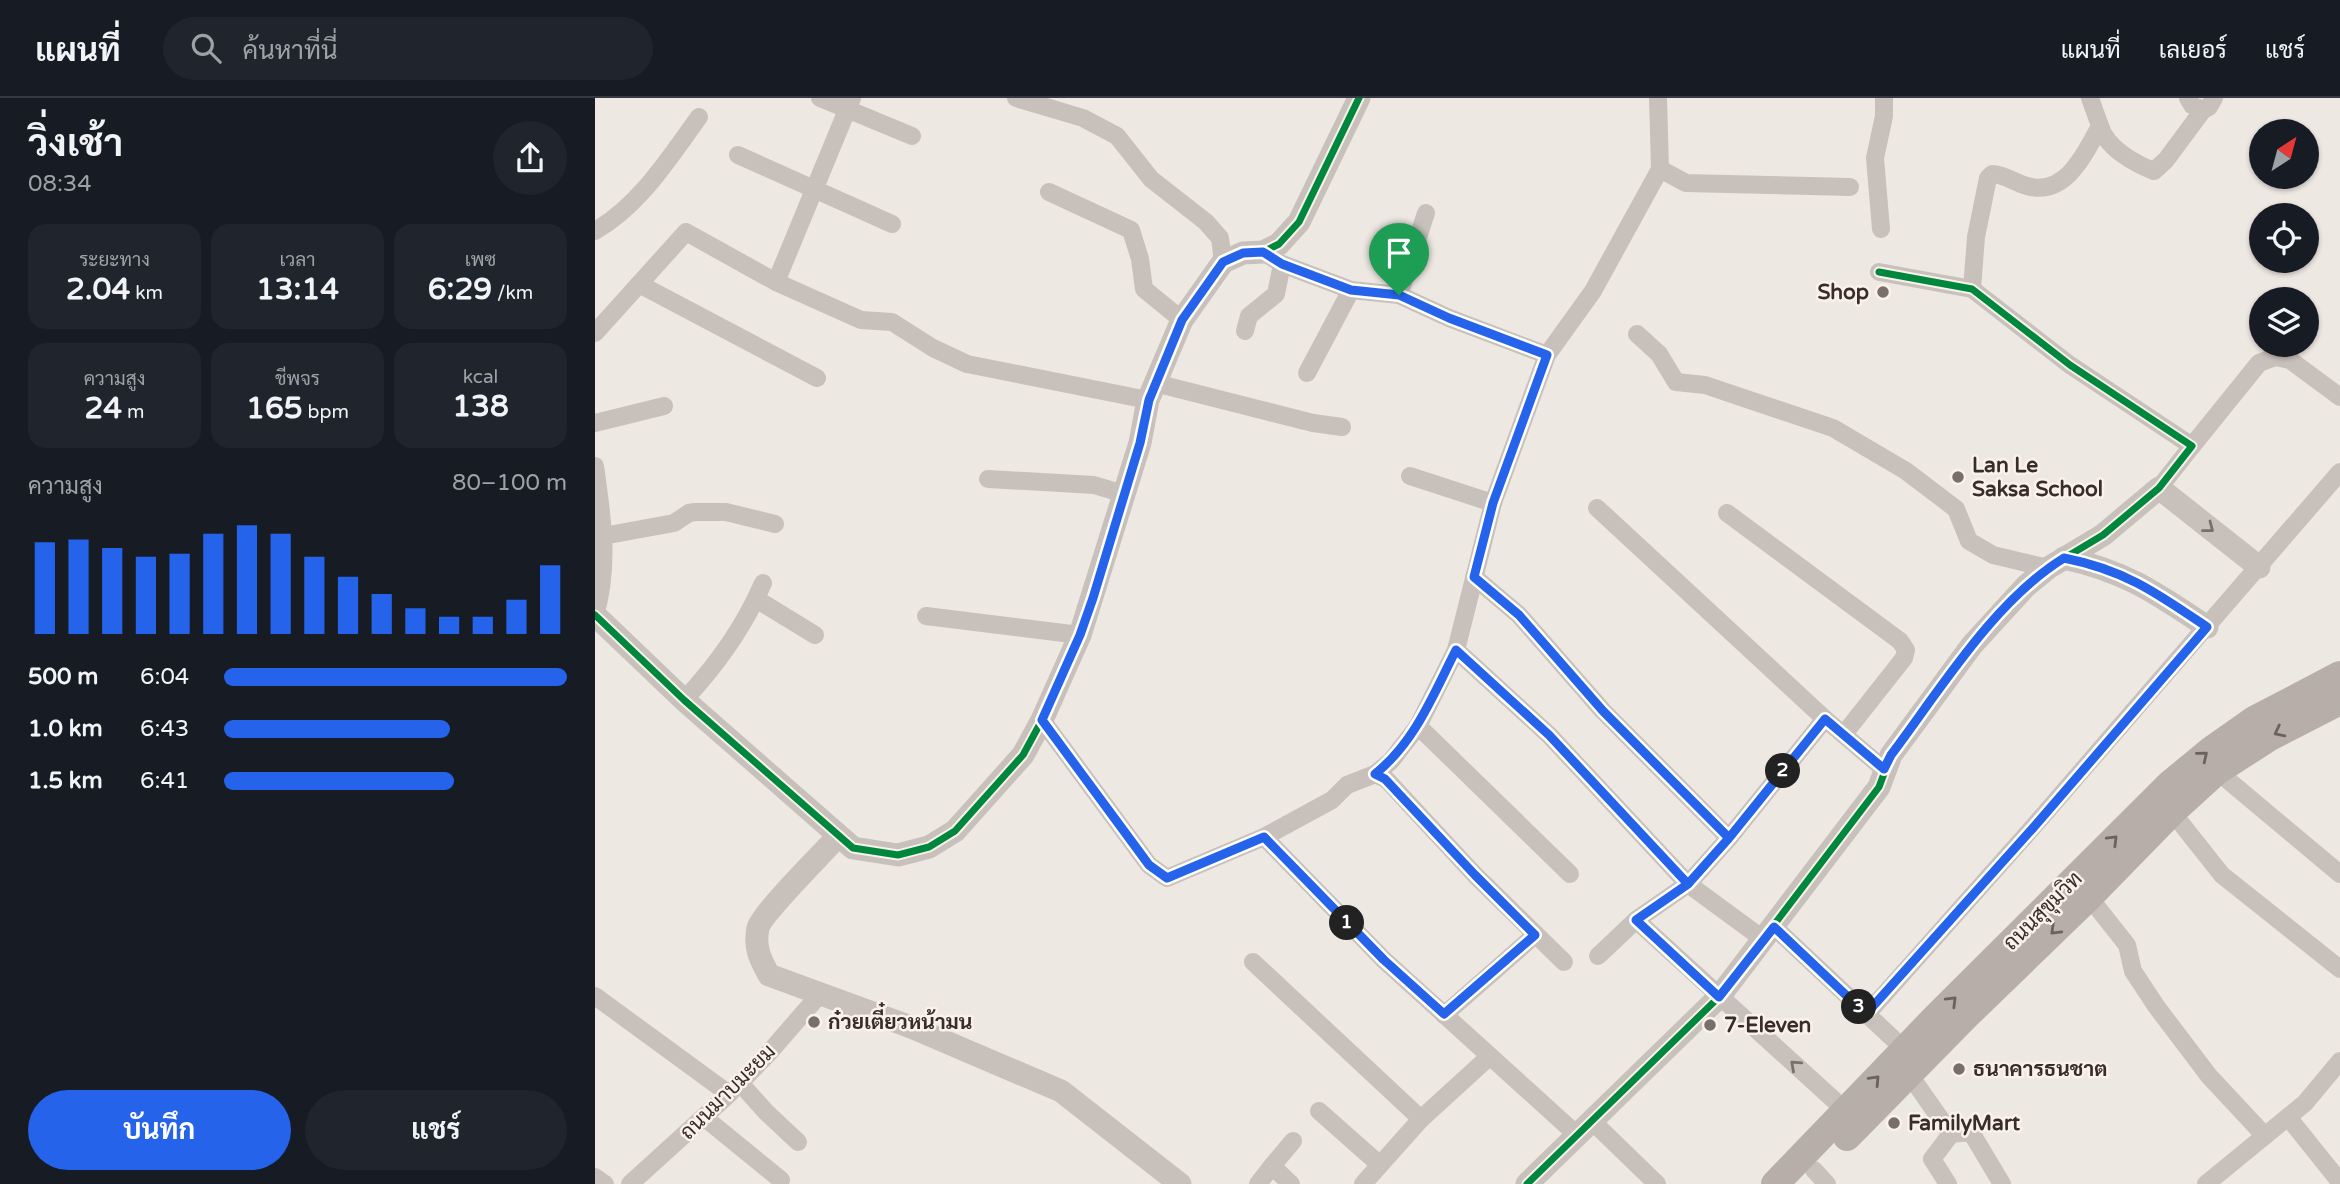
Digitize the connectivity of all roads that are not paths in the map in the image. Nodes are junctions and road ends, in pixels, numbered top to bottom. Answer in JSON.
{"nodes":[{"id":1,"x":820,"y":98,"type":"edge"},
{"id":2,"x":1016,"y":98,"type":"edge"},
{"id":3,"x":1359,"y":98,"type":"edge"},
{"id":4,"x":1658,"y":98,"type":"edge"},
{"id":5,"x":1884,"y":98,"type":"edge"},
{"id":6,"x":2090,"y":98,"type":"edge"},
{"id":7,"x":2188,"y":98,"type":"edge"},
{"id":8,"x":849,"y":103,"type":"edge"},
{"id":9,"x":2208,"y":104,"type":"edge"},
{"id":10,"x":699,"y":117,"type":"dead end"},
{"id":11,"x":2100,"y":126,"type":"junction"},
{"id":12,"x":912,"y":136,"type":"dead end"},
{"id":13,"x":739,"y":155,"type":"dead end"},
{"id":14,"x":1660,"y":169,"type":"junction"},
{"id":15,"x":1850,"y":187,"type":"dead end"},
{"id":16,"x":815,"y":189,"type":"junction"},
{"id":17,"x":1049,"y":192,"type":"dead end"},
{"id":18,"x":1426,"y":213,"type":"dead end"},
{"id":19,"x":892,"y":224,"type":"dead end"},
{"id":20,"x":1881,"y":229,"type":"dead end"},
{"id":21,"x":595,"y":231,"type":"edge"},
{"id":22,"x":1273,"y":258,"type":"junction"},
{"id":23,"x":1223,"y":262,"type":"junction"},
{"id":24,"x":1879,"y":272,"type":"dead end"},
{"id":25,"x":776,"y":282,"type":"junction"},
{"id":26,"x":639,"y":284,"type":"junction"},
{"id":27,"x":1972,"y":289,"type":"junction"},
{"id":28,"x":1351,"y":290,"type":"junction"},
{"id":29,"x":1399,"y":295,"type":"junction"},
{"id":30,"x":1182,"y":320,"type":"junction"},
{"id":31,"x":1245,"y":331,"type":"dead end"},
{"id":32,"x":595,"y":333,"type":"edge"},
{"id":33,"x":1637,"y":334,"type":"dead end"},
{"id":34,"x":1547,"y":355,"type":"junction"},
{"id":35,"x":1307,"y":373,"type":"dead end"},
{"id":36,"x":817,"y":379,"type":"dead end"},
{"id":37,"x":1152,"y":392,"type":"junction"},
{"id":38,"x":2340,"y":397,"type":"edge"},
{"id":39,"x":664,"y":406,"type":"dead end"},
{"id":40,"x":595,"y":424,"type":"edge"},
{"id":41,"x":1342,"y":427,"type":"dead end"},
{"id":42,"x":2192,"y":446,"type":"junction"},
{"id":43,"x":595,"y":466,"type":"edge"},
{"id":44,"x":2340,"y":472,"type":"edge"},
{"id":45,"x":1410,"y":477,"type":"dead end"},
{"id":46,"x":988,"y":480,"type":"dead end"},
{"id":47,"x":2159,"y":488,"type":"junction"},
{"id":48,"x":1124,"y":494,"type":"junction"},
{"id":49,"x":1493,"y":503,"type":"junction"},
{"id":50,"x":598,"y":508,"type":"edge"},
{"id":51,"x":1597,"y":508,"type":"dead end"},
{"id":52,"x":1727,"y":513,"type":"dead end"},
{"id":53,"x":775,"y":524,"type":"dead end"},
{"id":54,"x":603,"y":536,"type":"junction"},
{"id":55,"x":2056,"y":563,"type":"junction"},
{"id":56,"x":2259,"y":567,"type":"junction"},
{"id":57,"x":1474,"y":577,"type":"junction"},
{"id":58,"x":595,"y":615,"type":"edge"},
{"id":59,"x":926,"y":616,"type":"dead end"},
{"id":60,"x":2207,"y":627,"type":"junction"},
{"id":61,"x":814,"y":635,"type":"dead end"},
{"id":62,"x":1080,"y":635,"type":"junction"},
{"id":63,"x":1456,"y":650,"type":"junction"},
{"id":64,"x":2340,"y":675,"type":"edge"},
{"id":65,"x":684,"y":700,"type":"junction"},
{"id":66,"x":2340,"y":701,"type":"edge"},
{"id":67,"x":1825,"y":719,"type":"junction"},
{"id":68,"x":1042,"y":720,"type":"junction"},
{"id":69,"x":1418,"y":726,"type":"junction"},
{"id":70,"x":1844,"y":734,"type":"junction"},
{"id":71,"x":1884,"y":769,"type":"junction"},
{"id":72,"x":2217,"y":771,"type":"junction"},
{"id":73,"x":1375,"y":774,"type":"junction"},
{"id":74,"x":2172,"y":812,"type":"junction"},
{"id":75,"x":838,"y":836,"type":"junction"},
{"id":76,"x":1264,"y":837,"type":"junction"},
{"id":77,"x":1729,"y":838,"type":"junction"},
{"id":78,"x":1570,"y":874,"type":"dead end"},
{"id":79,"x":2340,"y":874,"type":"edge"},
{"id":80,"x":1688,"y":884,"type":"junction"},
{"id":81,"x":2089,"y":897,"type":"junction"},
{"id":82,"x":1636,"y":920,"type":"junction"},
{"id":83,"x":1768,"y":933,"type":"junction"},
{"id":84,"x":1535,"y":935,"type":"junction"},
{"id":85,"x":1598,"y":956,"type":"dead end"},
{"id":86,"x":1252,"y":962,"type":"dead end"},
{"id":87,"x":1564,"y":962,"type":"dead end"},
{"id":88,"x":2340,"y":969,"type":"edge"},
{"id":89,"x":820,"y":994,"type":"junction"},
{"id":90,"x":595,"y":996,"type":"edge"},
{"id":91,"x":1719,"y":997,"type":"junction"},
{"id":92,"x":1444,"y":1014,"type":"junction"},
{"id":93,"x":1866,"y":1014,"type":"junction"},
{"id":94,"x":1490,"y":1056,"type":"junction"},
{"id":95,"x":2340,"y":1061,"type":"edge"},
{"id":96,"x":1907,"y":1062,"type":"junction"},
{"id":97,"x":734,"y":1088,"type":"junction"},
{"id":98,"x":1319,"y":1111,"type":"dead end"},
{"id":99,"x":1846,"y":1111,"type":"junction"},
{"id":100,"x":2288,"y":1117,"type":"junction"},
{"id":101,"x":705,"y":1118,"type":"junction"},
{"id":102,"x":1421,"y":1119,"type":"junction"},
{"id":103,"x":1585,"y":1129,"type":"junction"},
{"id":104,"x":1951,"y":1134,"type":"junction"},
{"id":105,"x":2265,"y":1136,"type":"junction"},
{"id":106,"x":1293,"y":1141,"type":"dead end"},
{"id":107,"x":798,"y":1142,"type":"dead end"},
{"id":108,"x":1379,"y":1164,"type":"junction"},
{"id":109,"x":1272,"y":1166,"type":"junction"},
{"id":110,"x":595,"y":1177,"type":"edge"},
{"id":111,"x":1814,"y":1179,"type":"edge"},
{"id":112,"x":781,"y":1180,"type":"dead end"},
{"id":113,"x":2340,"y":1182,"type":"edge"},
{"id":114,"x":605,"y":1184,"type":"edge"},
{"id":115,"x":630,"y":1184,"type":"edge"},
{"id":116,"x":1180,"y":1184,"type":"edge"},
{"id":117,"x":1258,"y":1184,"type":"edge"},
{"id":118,"x":1291,"y":1184,"type":"edge"},
{"id":119,"x":1363,"y":1184,"type":"edge"},
{"id":120,"x":1527,"y":1184,"type":"edge"},
{"id":121,"x":1657,"y":1184,"type":"edge"},
{"id":122,"x":1775,"y":1184,"type":"edge"},
{"id":123,"x":1948,"y":1184,"type":"edge"},
{"id":124,"x":2001,"y":1184,"type":"edge"},
{"id":125,"x":2206,"y":1184,"type":"edge"}],
"edges":[{"from":1,"to":8,"type":"street"},
{"from":2,"to":23,"type":"street"},
{"from":3,"to":22,"type":"street"},
{"from":4,"to":14,"type":"street"},
{"from":5,"to":20,"type":"street"},
{"from":6,"to":11,"type":"street"},
{"from":7,"to":9,"type":"street"},
{"from":8,"to":12,"type":"street"},
{"from":8,"to":16,"type":"street"},
{"from":9,"to":11,"type":"street"},
{"from":10,"to":21,"type":"street"},
{"from":11,"to":27,"type":"street"},
{"from":13,"to":16,"type":"street"},
{"from":14,"to":15,"type":"street"},
{"from":14,"to":34,"type":"street"},
{"from":16,"to":19,"type":"street"},
{"from":16,"to":25,"type":"street"},
{"from":17,"to":30,"type":"street"},
{"from":18,"to":29,"type":"street"},
{"from":22,"to":23,"type":"street"},
{"from":22,"to":28,"type":"street"},
{"from":22,"to":31,"type":"street"},
{"from":23,"to":30,"type":"street"},
{"from":24,"to":27,"type":"street"},
{"from":25,"to":26,"type":"street"},
{"from":25,"to":37,"type":"street"},
{"from":26,"to":32,"type":"street"},
{"from":26,"to":36,"type":"street"},
{"from":27,"to":42,"type":"street"},
{"from":28,"to":29,"type":"street"},
{"from":28,"to":35,"type":"street"},
{"from":29,"to":34,"type":"street"},
{"from":30,"to":37,"type":"street"},
{"from":33,"to":55,"type":"street"},
{"from":34,"to":49,"type":"street"},
{"from":37,"to":41,"type":"street"},
{"from":37,"to":48,"type":"street"},
{"from":38,"to":42,"type":"street"},
{"from":39,"to":40,"type":"street"},
{"from":42,"to":47,"type":"street"},
{"from":43,"to":50,"type":"street"},
{"from":44,"to":56,"type":"street"},
{"from":45,"to":49,"type":"street"},
{"from":46,"to":48,"type":"street"},
{"from":47,"to":55,"type":"street"},
{"from":47,"to":56,"type":"street","one_way":true},
{"from":48,"to":62,"type":"street"},
{"from":49,"to":57,"type":"street"},
{"from":50,"to":54,"type":"street"},
{"from":51,"to":67,"type":"street"},
{"from":52,"to":70,"type":"street"},
{"from":53,"to":54,"type":"street"},
{"from":54,"to":58,"type":"street"},
{"from":55,"to":60,"type":"street"},
{"from":55,"to":71,"type":"street"},
{"from":56,"to":60,"type":"street"},
{"from":57,"to":63,"type":"street"},
{"from":57,"to":77,"type":"street"},
{"from":58,"to":65,"type":"street"},
{"from":59,"to":62,"type":"street"},
{"from":60,"to":93,"type":"street"},
{"from":61,"to":65,"type":"street"},
{"from":62,"to":68,"type":"street"},
{"from":63,"to":69,"type":"street"},
{"from":63,"to":80,"type":"street"},
{"from":96,"to":64,"type":"main road","name":"ถนนสุขุมวิท","one_way":true},
{"from":65,"to":75,"type":"street"},
{"from":66,"to":72,"type":"main road","name":"ถนนสุขุมวิท","one_way":true},
{"from":67,"to":70,"type":"street"},
{"from":67,"to":77,"type":"street"},
{"from":68,"to":75,"type":"street"},
{"from":68,"to":76,"type":"street"},
{"from":69,"to":73,"type":"street"},
{"from":69,"to":78,"type":"street"},
{"from":70,"to":71,"type":"street"},
{"from":71,"to":83,"type":"street"},
{"from":72,"to":74,"type":"main road","name":"ถนนสุขุมวิท"},
{"from":72,"to":79,"type":"street"},
{"from":73,"to":76,"type":"street"},
{"from":73,"to":84,"type":"street"},
{"from":74,"to":81,"type":"main road","name":"ถนนสุขุมวิท"},
{"from":74,"to":88,"type":"street"},
{"from":75,"to":89,"type":"street"},
{"from":76,"to":92,"type":"street"},
{"from":77,"to":80,"type":"street"},
{"from":80,"to":82,"type":"street"},
{"from":80,"to":83,"type":"street"},
{"from":81,"to":96,"type":"main road","name":"ถนนสุขุมวิท","one_way":true},
{"from":81,"to":105,"type":"street"},
{"from":82,"to":85,"type":"street"},
{"from":82,"to":91,"type":"street"},
{"from":83,"to":91,"type":"street"},
{"from":83,"to":93,"type":"street"},
{"from":84,"to":87,"type":"street"},
{"from":84,"to":92,"type":"street"},
{"from":86,"to":102,"type":"street"},
{"from":89,"to":97,"type":"street","name":"ถนนมาบมะยม"},
{"from":89,"to":116,"type":"street"},
{"from":90,"to":97,"type":"street"},
{"from":99,"to":91,"type":"street","one_way":true},
{"from":91,"to":103,"type":"street"},
{"from":92,"to":94,"type":"street"},
{"from":93,"to":96,"type":"street"},
{"from":94,"to":102,"type":"street"},
{"from":94,"to":103,"type":"street"},
{"from":95,"to":100,"type":"street"},
{"from":99,"to":96,"type":"main road","name":"ถนนสุขุมวิท","one_way":true},
{"from":96,"to":104,"type":"street"},
{"from":96,"to":111,"type":"main road","name":"ถนนสุขุมวิท"},
{"from":97,"to":101,"type":"street","name":"ถนนมาบมะยม"},
{"from":97,"to":107,"type":"street"},
{"from":98,"to":108,"type":"street"},
{"from":99,"to":122,"type":"main road","name":"ถนนสุขุมวิท"},
{"from":100,"to":105,"type":"street"},
{"from":100,"to":113,"type":"street"},
{"from":101,"to":112,"type":"street"},
{"from":101,"to":115,"type":"street","name":"ถนนมาบมะยม"},
{"from":102,"to":108,"type":"street"},
{"from":103,"to":120,"type":"street"},
{"from":103,"to":121,"type":"street"},
{"from":104,"to":123,"type":"street"},
{"from":104,"to":124,"type":"street"},
{"from":105,"to":125,"type":"street"},
{"from":106,"to":109,"type":"street"},
{"from":108,"to":119,"type":"street"},
{"from":109,"to":117,"type":"street"},
{"from":109,"to":118,"type":"street"},
{"from":110,"to":114,"type":"street"}]}
